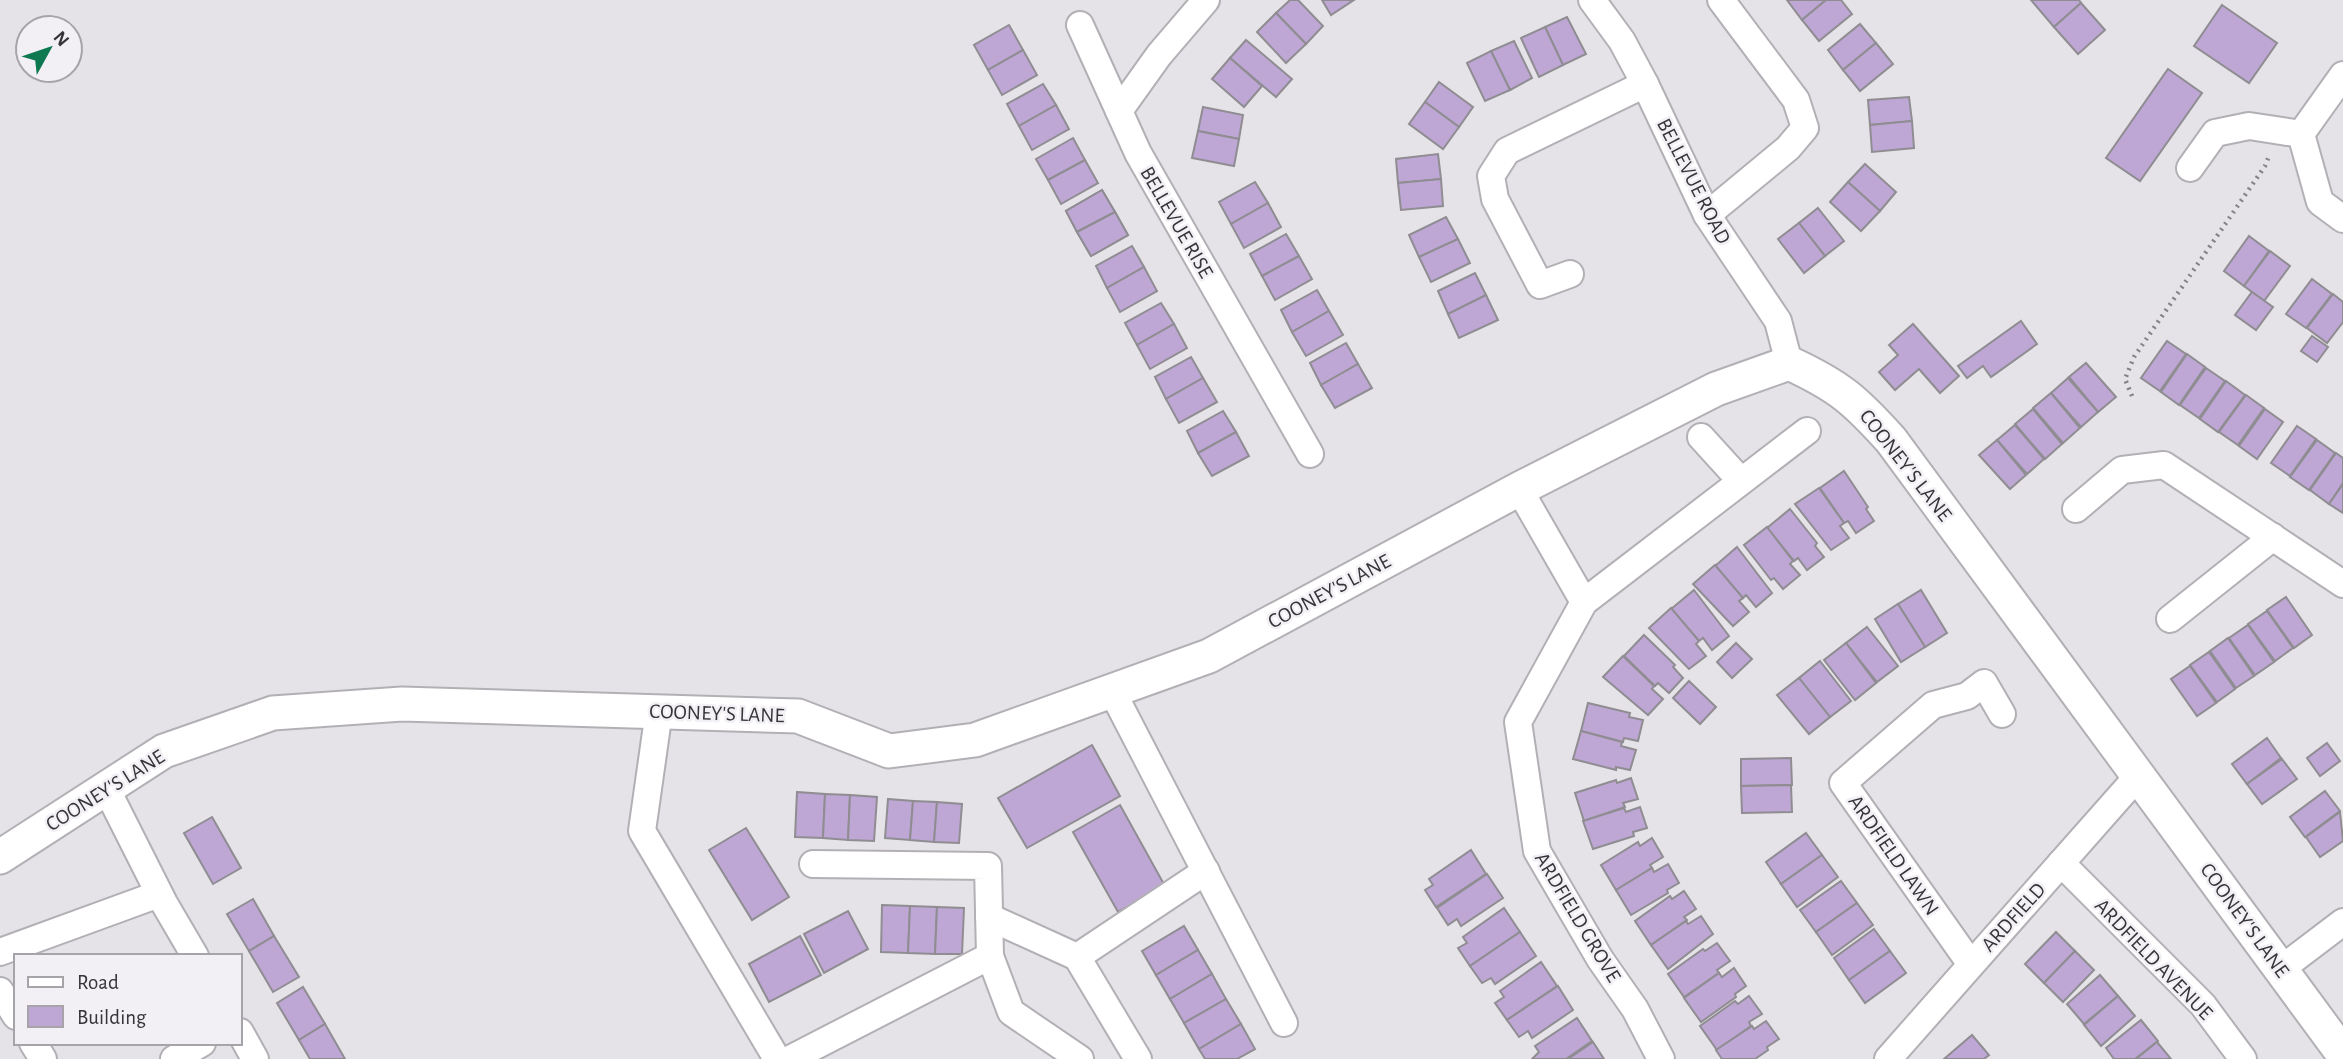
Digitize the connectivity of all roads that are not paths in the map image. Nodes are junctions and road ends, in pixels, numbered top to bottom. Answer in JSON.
{"nodes":[{"id":1,"x":1206,"y":0,"type":"edge"},
{"id":2,"x":1592,"y":0,"type":"edge"},
{"id":3,"x":1721,"y":0,"type":"edge"},
{"id":4,"x":1080,"y":25,"type":"dead end"},
{"id":5,"x":2343,"y":75,"type":"edge"},
{"id":6,"x":1645,"y":84,"type":"junction"},
{"id":7,"x":1119,"y":111,"type":"junction"},
{"id":8,"x":2289,"y":133,"type":"junction"},
{"id":9,"x":2190,"y":168,"type":"dead end"},
{"id":10,"x":1707,"y":215,"type":"junction"},
{"id":11,"x":2343,"y":219,"type":"edge"},
{"id":12,"x":1570,"y":274,"type":"dead end"},
{"id":13,"x":1789,"y":363,"type":"junction"},
{"id":14,"x":1807,"y":430,"type":"dead end"},
{"id":15,"x":1701,"y":437,"type":"dead end"},
{"id":16,"x":1310,"y":454,"type":"dead end"},
{"id":17,"x":1741,"y":481,"type":"junction"},
{"id":18,"x":1520,"y":489,"type":"junction"},
{"id":19,"x":2076,"y":509,"type":"dead end"},
{"id":20,"x":2273,"y":537,"type":"junction"},
{"id":21,"x":2343,"y":584,"type":"edge"},
{"id":22,"x":1584,"y":602,"type":"junction"},
{"id":23,"x":2170,"y":619,"type":"dead end"},
{"id":24,"x":1112,"y":691,"type":"junction"},
{"id":25,"x":659,"y":711,"type":"junction"},
{"id":26,"x":2002,"y":713,"type":"dead end"},
{"id":27,"x":2138,"y":776,"type":"junction"},
{"id":28,"x":106,"y":789,"type":"junction"},
{"id":29,"x":0,"y":857,"type":"edge"},
{"id":30,"x":2061,"y":863,"type":"junction"},
{"id":31,"x":813,"y":864,"type":"dead end"},
{"id":32,"x":1206,"y":871,"type":"junction"},
{"id":33,"x":159,"y":894,"type":"junction"},
{"id":34,"x":989,"y":917,"type":"junction"},
{"id":35,"x":2343,"y":922,"type":"edge"},
{"id":36,"x":0,"y":952,"type":"edge"},
{"id":37,"x":194,"y":954,"type":"edge"},
{"id":38,"x":989,"y":956,"type":"junction"},
{"id":39,"x":1077,"y":957,"type":"junction"},
{"id":40,"x":1970,"y":963,"type":"junction"},
{"id":41,"x":2281,"y":969,"type":"junction"},
{"id":42,"x":0,"y":991,"type":"edge"},
{"id":43,"x":14,"y":1013,"type":"edge"},
{"id":44,"x":1284,"y":1023,"type":"dead end"},
{"id":45,"x":242,"y":1036,"type":"edge"},
{"id":46,"x":198,"y":1045,"type":"edge"},
{"id":47,"x":2343,"y":1054,"type":"edge"},
{"id":48,"x":174,"y":1059,"type":"edge"},
{"id":49,"x":255,"y":1059,"type":"edge"},
{"id":50,"x":777,"y":1059,"type":"edge"},
{"id":51,"x":790,"y":1059,"type":"edge"},
{"id":52,"x":1080,"y":1059,"type":"edge"},
{"id":53,"x":1138,"y":1059,"type":"edge"},
{"id":54,"x":1661,"y":1059,"type":"edge"},
{"id":55,"x":1888,"y":1059,"type":"edge"},
{"id":56,"x":2243,"y":1059,"type":"edge"}],
"edges":[{"from":1,"to":7,"type":"street"},
{"from":2,"to":6,"type":"street","name":"BELLEVUE ROAD"},
{"from":3,"to":10,"type":"street"},
{"from":4,"to":7,"type":"street","name":"BELLEVUE RISE"},
{"from":5,"to":8,"type":"street"},
{"from":6,"to":10,"type":"street","name":"BELLEVUE ROAD"},
{"from":6,"to":12,"type":"street"},
{"from":7,"to":16,"type":"street","name":"BELLEVUE RISE"},
{"from":8,"to":9,"type":"street"},
{"from":8,"to":11,"type":"street"},
{"from":10,"to":13,"type":"street","name":"BELLEVUE ROAD"},
{"from":13,"to":18,"type":"street","name":"COONEY'S LANE"},
{"from":13,"to":27,"type":"street","name":"COONEY'S LANE"},
{"from":14,"to":17,"type":"street","name":"ARDFIELD GROVE"},
{"from":15,"to":17,"type":"street"},
{"from":17,"to":22,"type":"street","name":"ARDFIELD GROVE"},
{"from":18,"to":22,"type":"street"},
{"from":18,"to":24,"type":"street","name":"COONEY'S LANE"},
{"from":19,"to":20,"type":"street"},
{"from":20,"to":21,"type":"street"},
{"from":20,"to":23,"type":"street"},
{"from":22,"to":54,"type":"street","name":"ARDFIELD GROVE"},
{"from":24,"to":25,"type":"street","name":"COONEY'S LANE"},
{"from":24,"to":32,"type":"street"},
{"from":25,"to":28,"type":"street","name":"COONEY'S LANE"},
{"from":25,"to":50,"type":"street"},
{"from":26,"to":40,"type":"street","name":"ARDFIELD LAWN"},
{"from":27,"to":30,"type":"street","name":"ARDFIELD"},
{"from":27,"to":41,"type":"street","name":"COONEY'S LANE"},
{"from":28,"to":29,"type":"street","name":"COONEY'S LANE"},
{"from":28,"to":33,"type":"street"},
{"from":30,"to":40,"type":"street","name":"ARDFIELD"},
{"from":30,"to":56,"type":"street","name":"ARDFIELD AVENUE"},
{"from":31,"to":34,"type":"street"},
{"from":32,"to":39,"type":"street"},
{"from":32,"to":44,"type":"street"},
{"from":33,"to":36,"type":"street"},
{"from":33,"to":37,"type":"street"},
{"from":34,"to":38,"type":"street"},
{"from":34,"to":39,"type":"street"},
{"from":35,"to":41,"type":"street"},
{"from":38,"to":51,"type":"street"},
{"from":38,"to":52,"type":"street"},
{"from":39,"to":53,"type":"street"},
{"from":40,"to":55,"type":"street","name":"ARDFIELD"},
{"from":41,"to":47,"type":"street","name":"COONEY'S LANE"},
{"from":42,"to":43,"type":"street"},
{"from":45,"to":49,"type":"street"},
{"from":46,"to":48,"type":"street"}]}
